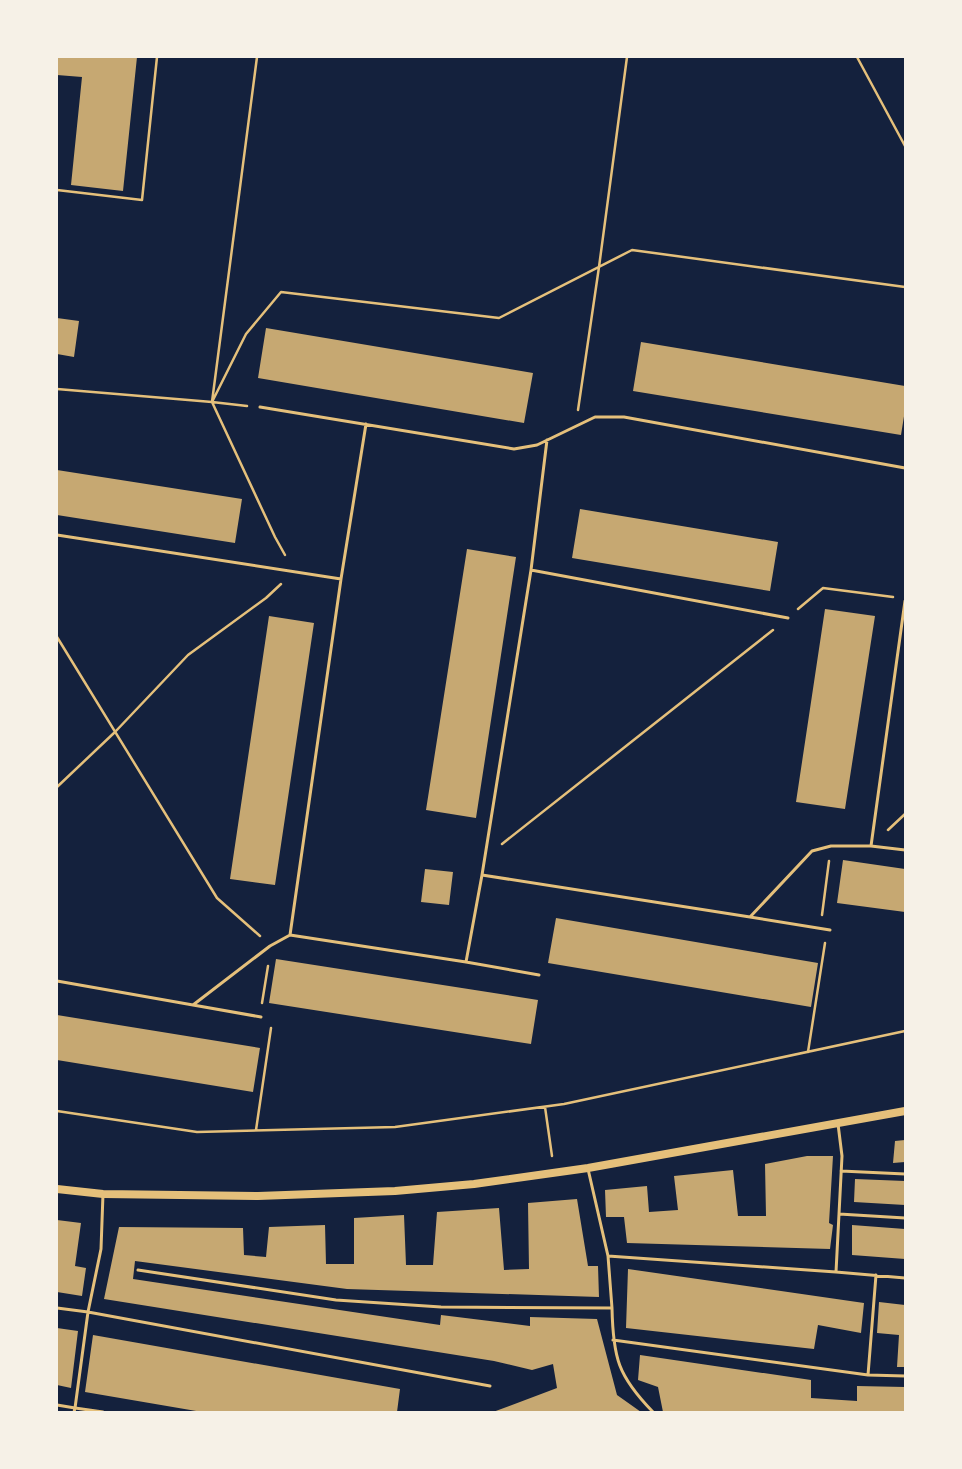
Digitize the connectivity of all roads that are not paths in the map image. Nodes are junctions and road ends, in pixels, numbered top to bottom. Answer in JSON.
{"nodes":[{"id":1,"x":260,"y":407,"type":"road end"},
{"id":2,"x":366,"y":424,"type":"junction"},
{"id":3,"x":548,"y":440,"type":"junction"},
{"id":4,"x":905,"y":468,"type":"edge"},
{"id":5,"x":57,"y":535,"type":"edge"},
{"id":6,"x":531,"y":570,"type":"junction"},
{"id":7,"x":341,"y":579,"type":"junction"},
{"id":8,"x":905,"y":601,"type":"edge"},
{"id":9,"x":788,"y":618,"type":"road end"},
{"id":10,"x":871,"y":846,"type":"junction"},
{"id":11,"x":905,"y":850,"type":"edge"},
{"id":12,"x":482,"y":875,"type":"junction"},
{"id":13,"x":750,"y":917,"type":"junction"},
{"id":14,"x":830,"y":930,"type":"dead end"},
{"id":15,"x":290,"y":934,"type":"junction"},
{"id":16,"x":466,"y":962,"type":"junction"},
{"id":17,"x":539,"y":975,"type":"dead end"},
{"id":18,"x":57,"y":981,"type":"edge"},
{"id":19,"x":193,"y":1005,"type":"junction"},
{"id":20,"x":261,"y":1017,"type":"road end"},
{"id":21,"x":905,"y":1111,"type":"edge"},
{"id":22,"x":838,"y":1124,"type":"junction"},
{"id":23,"x":588,"y":1168,"type":"junction"},
{"id":24,"x":841,"y":1171,"type":"junction"},
{"id":25,"x":905,"y":1174,"type":"edge"},
{"id":26,"x":57,"y":1189,"type":"edge"},
{"id":27,"x":103,"y":1194,"type":"junction"},
{"id":28,"x":839,"y":1214,"type":"junction"},
{"id":29,"x":905,"y":1218,"type":"edge"},
{"id":30,"x":608,"y":1256,"type":"junction"},
{"id":31,"x":138,"y":1270,"type":"dead end"},
{"id":32,"x":836,"y":1272,"type":"junction"},
{"id":33,"x":876,"y":1275,"type":"junction"},
{"id":34,"x":905,"y":1278,"type":"edge"},
{"id":35,"x":57,"y":1308,"type":"edge"},
{"id":36,"x":612,"y":1308,"type":"junction"},
{"id":37,"x":88,"y":1312,"type":"junction"},
{"id":38,"x":613,"y":1340,"type":"junction"},
{"id":39,"x":868,"y":1375,"type":"junction"},
{"id":40,"x":905,"y":1376,"type":"edge"},
{"id":41,"x":490,"y":1386,"type":"dead end"},
{"id":42,"x":57,"y":1405,"type":"edge"},
{"id":43,"x":75,"y":1408,"type":"junction"},
{"id":44,"x":74,"y":1412,"type":"edge"},
{"id":45,"x":103,"y":1412,"type":"edge"},
{"id":46,"x":653,"y":1412,"type":"edge"}],
"edges":[{"from":1,"to":2,"type":"lane"},
{"from":2,"to":3,"type":"lane"},
{"from":2,"to":7,"type":"lane"},
{"from":3,"to":4,"type":"lane"},
{"from":3,"to":6,"type":"lane"},
{"from":5,"to":7,"type":"lane"},
{"from":6,"to":9,"type":"lane"},
{"from":6,"to":12,"type":"lane"},
{"from":7,"to":15,"type":"lane"},
{"from":8,"to":10,"type":"lane"},
{"from":10,"to":11,"type":"lane"},
{"from":10,"to":13,"type":"lane"},
{"from":12,"to":13,"type":"lane"},
{"from":12,"to":16,"type":"lane"},
{"from":13,"to":14,"type":"lane"},
{"from":15,"to":16,"type":"lane"},
{"from":15,"to":19,"type":"lane"},
{"from":16,"to":17,"type":"lane"},
{"from":18,"to":19,"type":"lane"},
{"from":19,"to":20,"type":"lane"},
{"from":21,"to":22,"type":"main road"},
{"from":22,"to":23,"type":"main road"},
{"from":22,"to":24,"type":"lane"},
{"from":23,"to":27,"type":"main road"},
{"from":23,"to":30,"type":"lane"},
{"from":24,"to":25,"type":"lane"},
{"from":24,"to":28,"type":"lane"},
{"from":26,"to":27,"type":"main road"},
{"from":27,"to":37,"type":"lane"},
{"from":28,"to":29,"type":"lane"},
{"from":28,"to":32,"type":"lane"},
{"from":30,"to":32,"type":"lane"},
{"from":30,"to":36,"type":"lane"},
{"from":31,"to":36,"type":"lane"},
{"from":32,"to":33,"type":"lane"},
{"from":33,"to":34,"type":"lane"},
{"from":33,"to":39,"type":"lane"},
{"from":35,"to":37,"type":"lane"},
{"from":36,"to":38,"type":"lane"},
{"from":37,"to":41,"type":"lane"},
{"from":37,"to":43,"type":"lane"},
{"from":38,"to":39,"type":"lane"},
{"from":38,"to":46,"type":"lane"},
{"from":39,"to":40,"type":"lane"},
{"from":42,"to":43,"type":"lane"},
{"from":43,"to":44,"type":"lane"},
{"from":43,"to":45,"type":"lane"}]}
